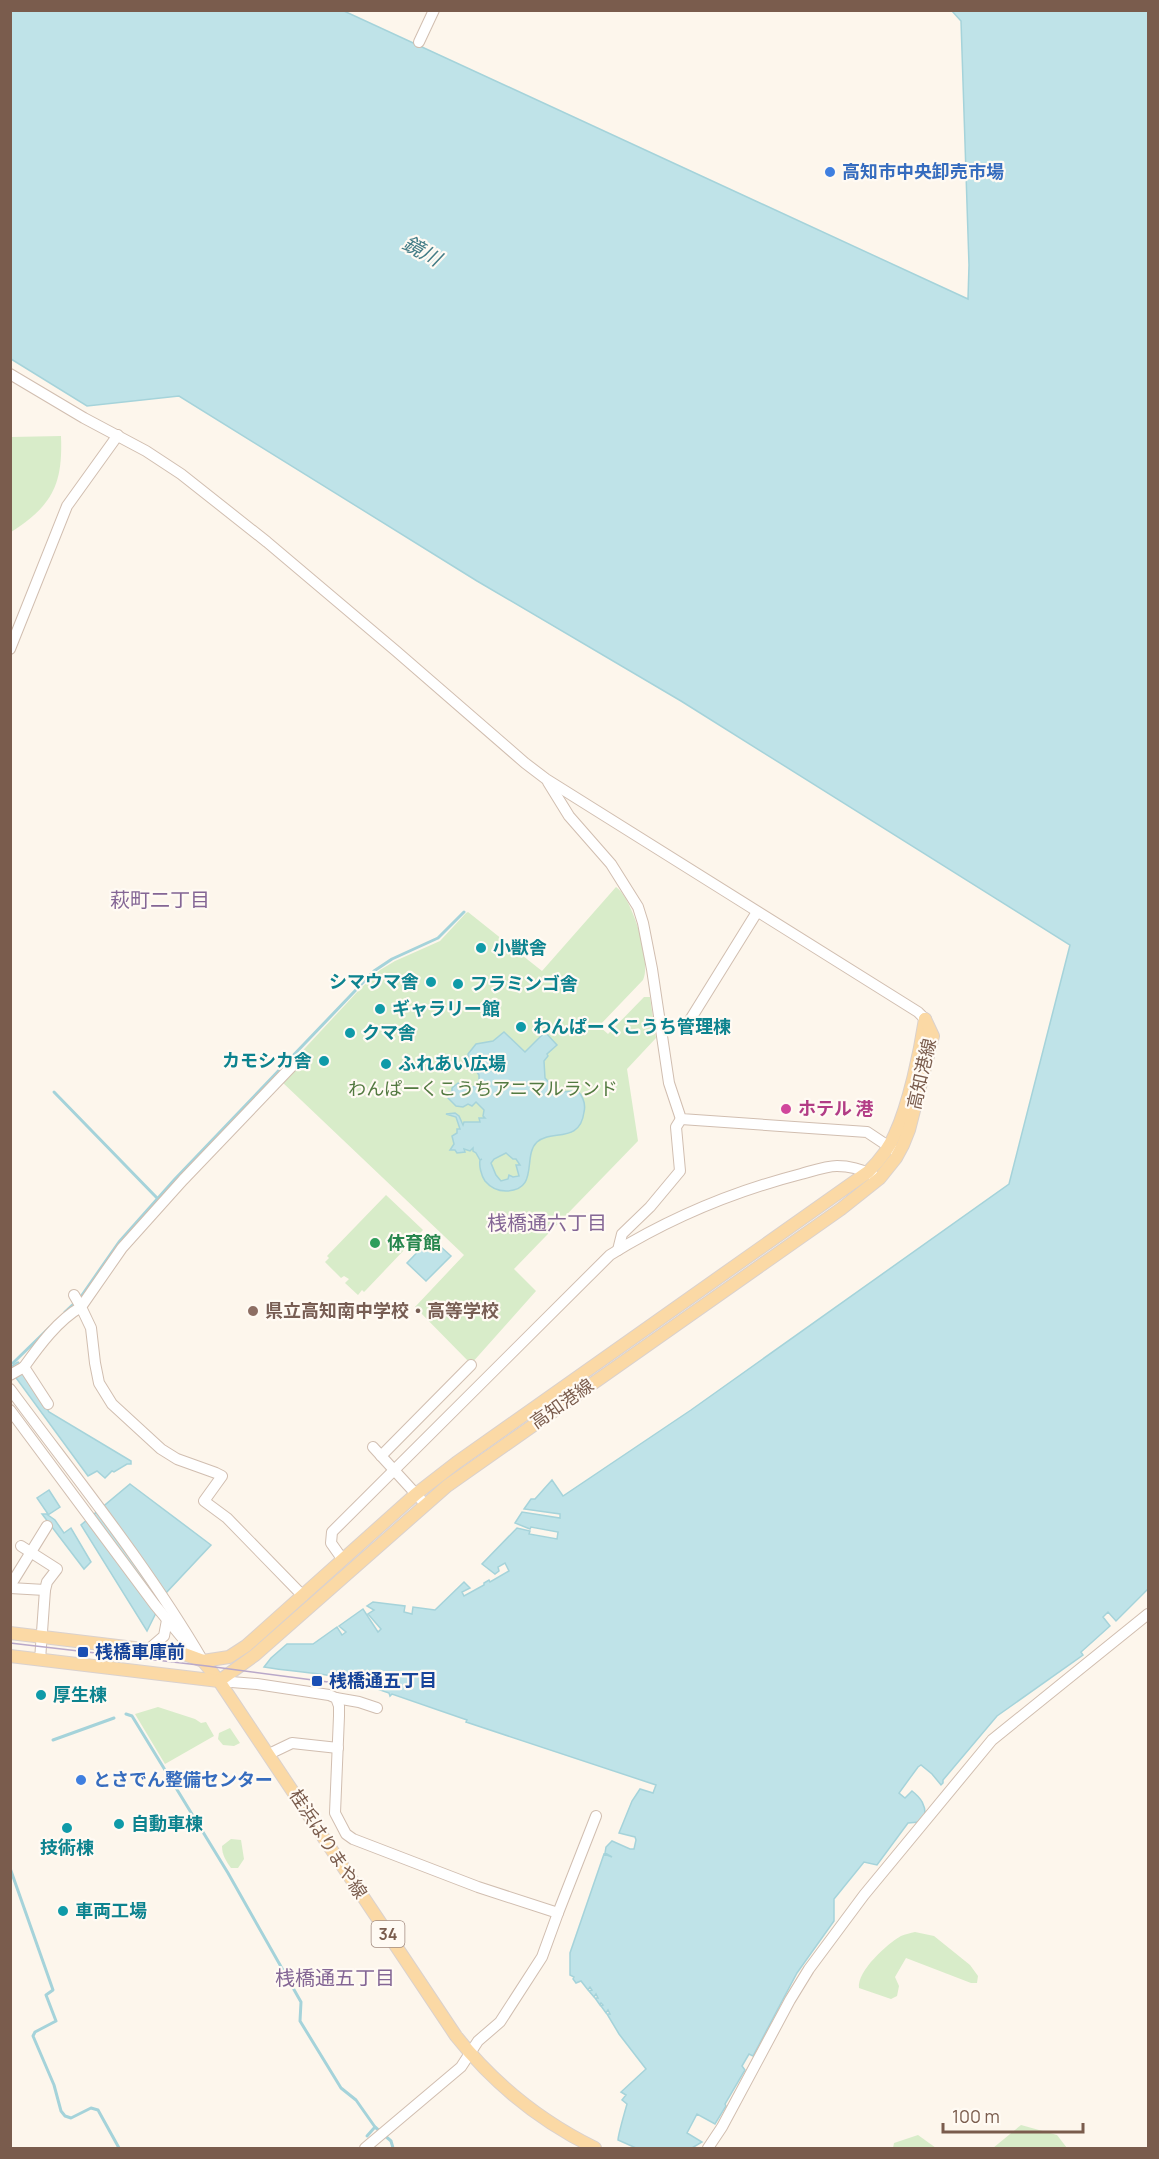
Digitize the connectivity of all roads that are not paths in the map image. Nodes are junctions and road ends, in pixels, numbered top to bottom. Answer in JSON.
{"nodes":[{"id":1,"x":434,"y":10,"type":"edge"},
{"id":2,"x":419,"y":42,"type":"dead end"},
{"id":3,"x":10,"y":374,"type":"edge"},
{"id":4,"x":118,"y":435,"type":"junction"},
{"id":5,"x":10,"y":649,"type":"edge"},
{"id":6,"x":546,"y":779,"type":"junction"},
{"id":7,"x":757,"y":912,"type":"junction"},
{"id":8,"x":925,"y":1019,"type":"joint"},
{"id":9,"x":685,"y":1028,"type":"dead end"},
{"id":10,"x":294,"y":1064,"type":"dead end"},
{"id":11,"x":681,"y":1119,"type":"junction"},
{"id":12,"x":894,"y":1150,"type":"junction"},
{"id":13,"x":868,"y":1172,"type":"junction"},
{"id":14,"x":880,"y":1178,"type":"junction"},
{"id":15,"x":618,"y":1250,"type":"junction"},
{"id":16,"x":74,"y":1295,"type":"dead end"},
{"id":17,"x":81,"y":1307,"type":"junction"},
{"id":18,"x":471,"y":1365,"type":"dead end"},
{"id":19,"x":24,"y":1367,"type":"junction"},
{"id":20,"x":11,"y":1374,"type":"edge"},
{"id":21,"x":10,"y":1389,"type":"edge"},
{"id":22,"x":48,"y":1404,"type":"dead end"},
{"id":23,"x":10,"y":1410,"type":"edge"},
{"id":24,"x":374,"y":1447,"type":"dead end"},
{"id":25,"x":381,"y":1456,"type":"junction"},
{"id":26,"x":394,"y":1470,"type":"junction"},
{"id":27,"x":416,"y":1494,"type":"junction"},
{"id":28,"x":425,"y":1504,"type":"junction"},
{"id":29,"x":47,"y":1526,"type":"dead end"},
{"id":30,"x":26,"y":1549,"type":"junction"},
{"id":31,"x":343,"y":1560,"type":"junction"},
{"id":32,"x":10,"y":1587,"type":"edge"},
{"id":33,"x":45,"y":1590,"type":"junction"},
{"id":34,"x":303,"y":1596,"type":"junction"},
{"id":35,"x":159,"y":1602,"type":"junction"},
{"id":36,"x":1149,"y":1614,"type":"edge"},
{"id":37,"x":167,"y":1620,"type":"junction"},
{"id":38,"x":10,"y":1633,"type":"edge"},
{"id":39,"x":42,"y":1635,"type":"junction"},
{"id":40,"x":149,"y":1649,"type":"junction"},
{"id":41,"x":10,"y":1656,"type":"edge"},
{"id":42,"x":40,"y":1660,"type":"junction"},
{"id":43,"x":203,"y":1661,"type":"junction"},
{"id":44,"x":219,"y":1682,"type":"junction"},
{"id":45,"x":332,"y":1697,"type":"junction"},
{"id":46,"x":377,"y":1708,"type":"dead end"},
{"id":47,"x":338,"y":1748,"type":"junction"},
{"id":48,"x":269,"y":1754,"type":"junction"},
{"id":49,"x":596,"y":1816,"type":"dead end"},
{"id":50,"x":346,"y":1834,"type":"junction"},
{"id":51,"x":331,"y":1846,"type":"junction"},
{"id":52,"x":558,"y":1913,"type":"junction"},
{"id":53,"x":470,"y":2054,"type":"junction"},
{"id":54,"x":365,"y":2148,"type":"edge"},
{"id":55,"x":595,"y":2148,"type":"edge"},
{"id":56,"x":708,"y":2148,"type":"edge"}],
"edges":[{"from":1,"to":2,"type":"street"},
{"from":3,"to":4,"type":"street"},
{"from":4,"to":5,"type":"street"},
{"from":4,"to":6,"type":"street"},
{"from":6,"to":7,"type":"street"},
{"from":6,"to":11,"type":"street"},
{"from":7,"to":8,"type":"street"},
{"from":7,"to":9,"type":"street"},
{"from":8,"to":12,"type":"main road","name":"高知港線"},
{"from":10,"to":17,"type":"street"},
{"from":11,"to":12,"type":"street"},
{"from":11,"to":15,"type":"street"},
{"from":12,"to":13,"type":"main road","name":"高知港線"},
{"from":12,"to":14,"type":"main road","name":"高知港線"},
{"from":13,"to":14,"type":"street"},
{"from":13,"to":15,"type":"street"},
{"from":13,"to":27,"type":"main road","name":"高知港線"},
{"from":14,"to":28,"type":"main road","name":"高知港線"},
{"from":15,"to":26,"type":"street"},
{"from":16,"to":17,"type":"street"},
{"from":17,"to":19,"type":"street"},
{"from":17,"to":34,"type":"street"},
{"from":18,"to":25,"type":"street"},
{"from":19,"to":20,"type":"street"},
{"from":19,"to":22,"type":"street"},
{"from":21,"to":35,"type":"street"},
{"from":23,"to":35,"type":"street"},
{"from":24,"to":25,"type":"street"},
{"from":25,"to":26,"type":"street"},
{"from":26,"to":27,"type":"street"},
{"from":26,"to":31,"type":"street"},
{"from":27,"to":28,"type":"street"},
{"from":27,"to":31,"type":"main road","name":"高知港線"},
{"from":28,"to":44,"type":"main road","name":"高知港線"},
{"from":29,"to":30,"type":"street"},
{"from":30,"to":32,"type":"street"},
{"from":30,"to":33,"type":"street"},
{"from":31,"to":34,"type":"main road","name":"高知港線"},
{"from":32,"to":33,"type":"street"},
{"from":33,"to":39,"type":"street"},
{"from":34,"to":43,"type":"main road","name":"高知港線"},
{"from":35,"to":37,"type":"street"},
{"from":35,"to":43,"type":"street"},
{"from":36,"to":56,"type":"street"},
{"from":37,"to":40,"type":"street"},
{"from":37,"to":43,"type":"street"},
{"from":38,"to":39,"type":"main road"},
{"from":39,"to":40,"type":"main road"},
{"from":39,"to":42,"type":"street"},
{"from":40,"to":43,"type":"main road"},
{"from":41,"to":42,"type":"main road"},
{"from":42,"to":44,"type":"main road"},
{"from":43,"to":44,"type":"main road","name":"桂浜はりまや線","number":"34"},
{"from":44,"to":45,"type":"street"},
{"from":44,"to":48,"type":"main road","name":"桂浜はりまや線","number":"34"},
{"from":45,"to":46,"type":"street"},
{"from":45,"to":47,"type":"street"},
{"from":47,"to":48,"type":"street"},
{"from":47,"to":50,"type":"street"},
{"from":48,"to":51,"type":"main road","name":"桂浜はりまや線","number":"34"},
{"from":49,"to":52,"type":"street"},
{"from":50,"to":51,"type":"street"},
{"from":50,"to":52,"type":"street"},
{"from":51,"to":53,"type":"main road","name":"桂浜はりまや線","number":"34"},
{"from":52,"to":53,"type":"street"},
{"from":53,"to":54,"type":"street"},
{"from":53,"to":55,"type":"main road","name":"桂浜はりまや線","number":"34"}]}
